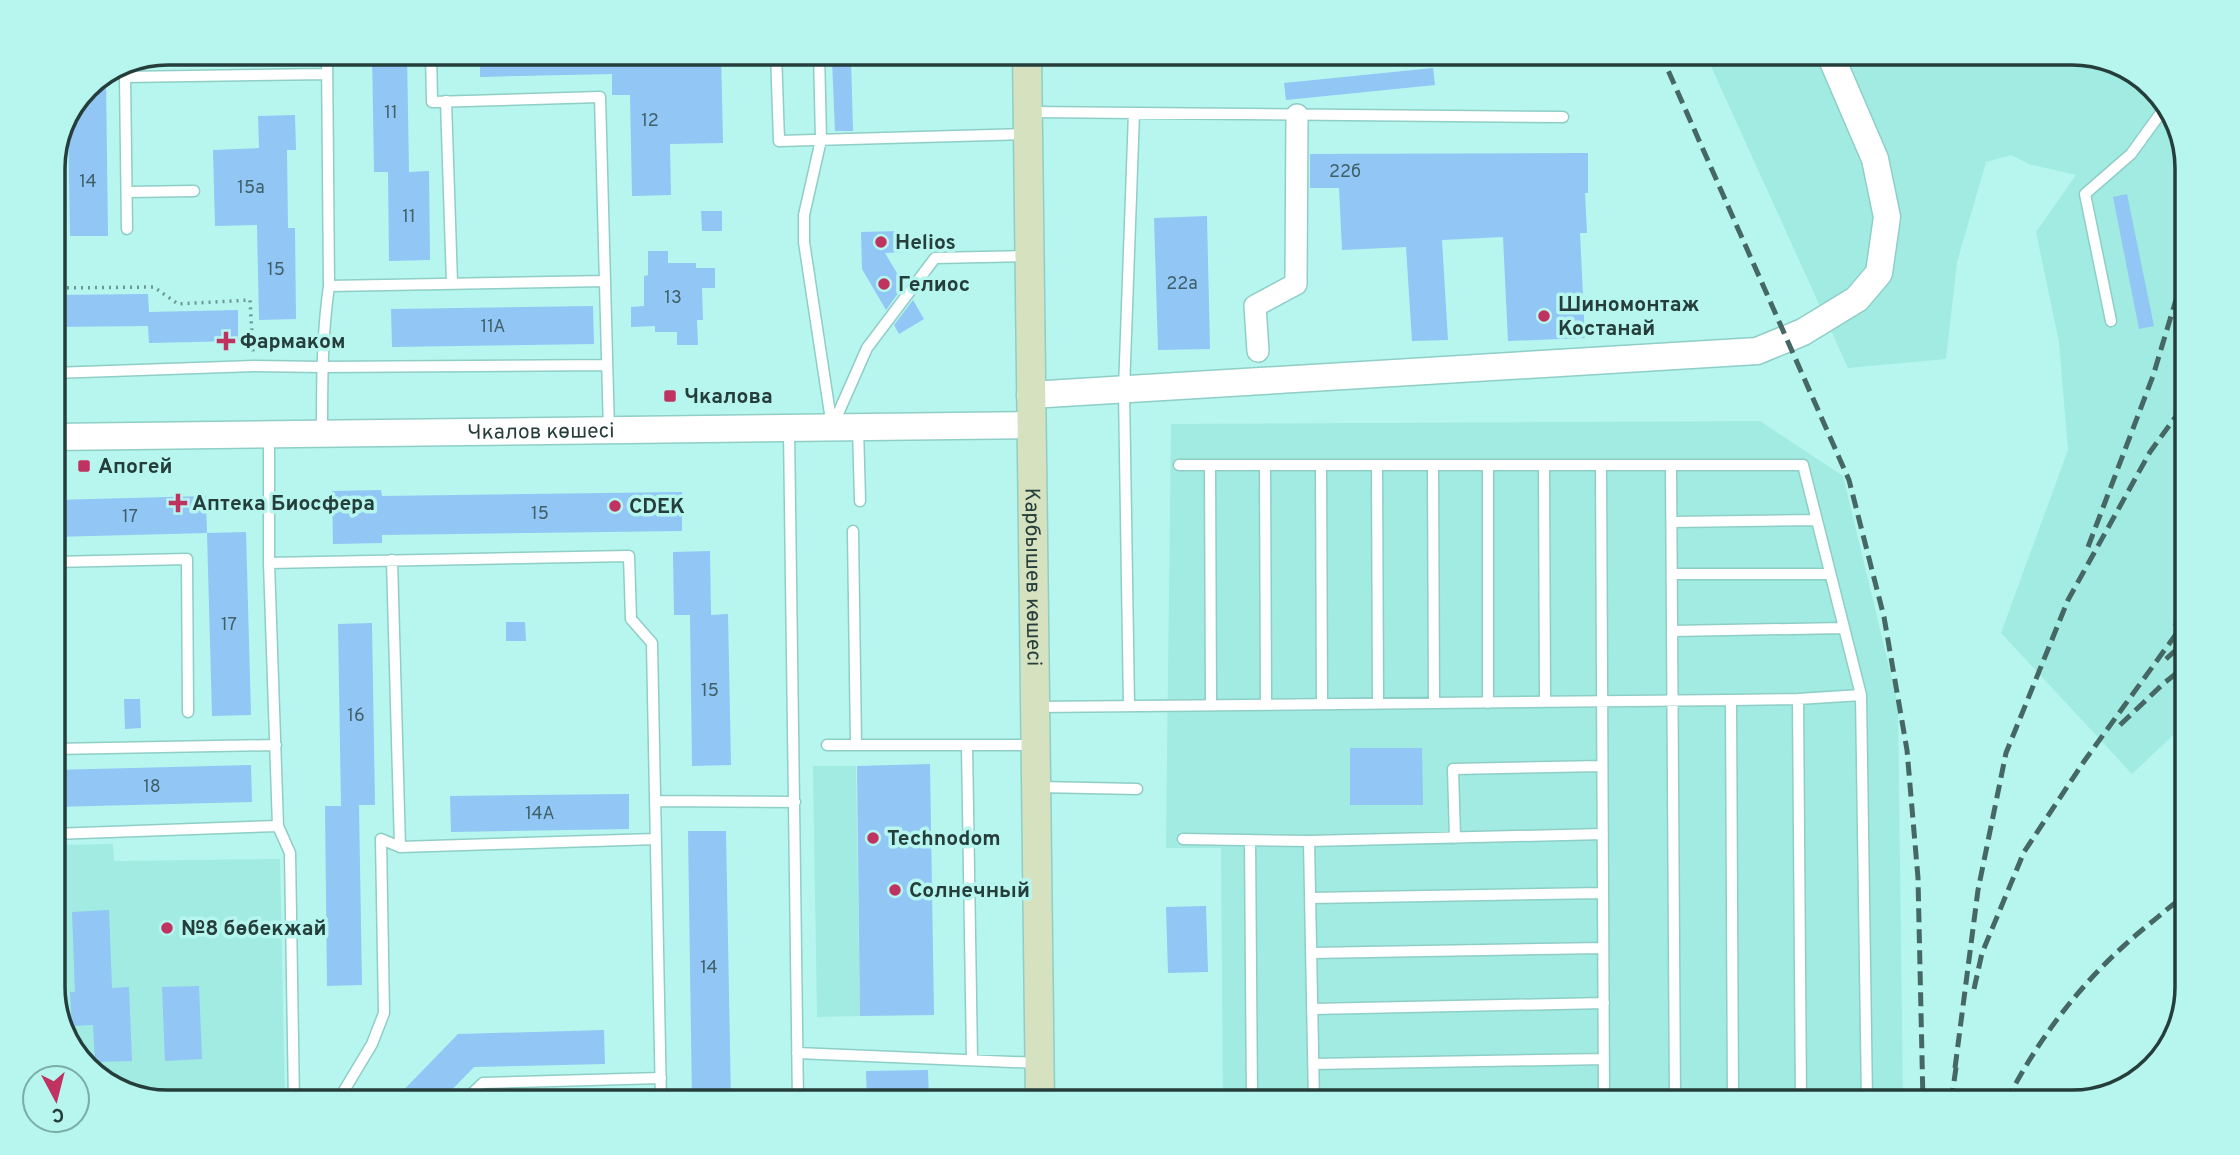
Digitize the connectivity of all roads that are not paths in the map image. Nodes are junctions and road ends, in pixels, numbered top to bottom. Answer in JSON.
{"nodes":[{"id":1,"x":327,"y":65,"type":"edge"},
{"id":2,"x":431,"y":65,"type":"edge"},
{"id":3,"x":776,"y":65,"type":"edge"},
{"id":4,"x":819,"y":65,"type":"edge"},
{"id":5,"x":1027,"y":65,"type":"edge"},
{"id":6,"x":1835,"y":65,"type":"edge"},
{"id":7,"x":327,"y":74,"type":"junction"},
{"id":8,"x":446,"y":101,"type":"junction"},
{"id":9,"x":1134,"y":113,"type":"junction"},
{"id":10,"x":2160,"y":114,"type":"edge"},
{"id":11,"x":1297,"y":115,"type":"junction"},
{"id":12,"x":1563,"y":117,"type":"dead end"},
{"id":13,"x":1027,"y":123,"type":"junction"},
{"id":14,"x":821,"y":140,"type":"junction"},
{"id":15,"x":194,"y":191,"type":"dead end"},
{"id":16,"x":127,"y":192,"type":"junction"},
{"id":17,"x":128,"y":229,"type":"dead end"},
{"id":18,"x":1029,"y":256,"type":"junction"},
{"id":19,"x":605,"y":281,"type":"junction"},
{"id":20,"x":452,"y":284,"type":"junction"},
{"id":21,"x":329,"y":286,"type":"junction"},
{"id":22,"x":2111,"y":321,"type":"dead end"},
{"id":23,"x":1258,"y":351,"type":"dead end"},
{"id":24,"x":607,"y":365,"type":"junction"},
{"id":25,"x":322,"y":367,"type":"junction"},
{"id":26,"x":65,"y":373,"type":"edge"},
{"id":27,"x":1124,"y":390,"type":"junction"},
{"id":28,"x":1030,"y":396,"type":"junction"},
{"id":29,"x":1031,"y":425,"type":"junction"},
{"id":30,"x":845,"y":427,"type":"junction"},
{"id":31,"x":789,"y":428,"type":"junction"},
{"id":32,"x":609,"y":431,"type":"junction"},
{"id":33,"x":322,"y":435,"type":"junction"},
{"id":34,"x":269,"y":436,"type":"junction"},
{"id":35,"x":65,"y":438,"type":"edge"},
{"id":36,"x":1179,"y":465,"type":"dead end"},
{"id":37,"x":1210,"y":465,"type":"junction"},
{"id":38,"x":1265,"y":465,"type":"junction"},
{"id":39,"x":1321,"y":465,"type":"junction"},
{"id":40,"x":1377,"y":465,"type":"junction"},
{"id":41,"x":1433,"y":465,"type":"junction"},
{"id":42,"x":1488,"y":465,"type":"junction"},
{"id":43,"x":1544,"y":465,"type":"junction"},
{"id":44,"x":1601,"y":465,"type":"junction"},
{"id":45,"x":1671,"y":465,"type":"junction"},
{"id":46,"x":860,"y":501,"type":"dead end"},
{"id":47,"x":1817,"y":520,"type":"junction"},
{"id":48,"x":1672,"y":522,"type":"junction"},
{"id":49,"x":853,"y":531,"type":"dead end"},
{"id":50,"x":392,"y":561,"type":"junction"},
{"id":51,"x":65,"y":562,"type":"edge"},
{"id":52,"x":270,"y":563,"type":"junction"},
{"id":53,"x":1830,"y":573,"type":"junction"},
{"id":54,"x":1672,"y":574,"type":"junction"},
{"id":55,"x":1844,"y":628,"type":"junction"},
{"id":56,"x":1672,"y":631,"type":"junction"},
{"id":57,"x":1861,"y":695,"type":"junction"},
{"id":58,"x":1798,"y":699,"type":"junction"},
{"id":59,"x":1731,"y":700,"type":"junction"},
{"id":60,"x":1673,"y":701,"type":"junction"},
{"id":61,"x":1545,"y":702,"type":"junction"},
{"id":62,"x":1602,"y":702,"type":"junction"},
{"id":63,"x":1434,"y":703,"type":"junction"},
{"id":64,"x":1488,"y":703,"type":"junction"},
{"id":65,"x":1322,"y":704,"type":"junction"},
{"id":66,"x":1378,"y":704,"type":"junction"},
{"id":67,"x":1211,"y":705,"type":"junction"},
{"id":68,"x":1266,"y":705,"type":"junction"},
{"id":69,"x":1129,"y":706,"type":"junction"},
{"id":70,"x":1035,"y":707,"type":"junction"},
{"id":71,"x":188,"y":712,"type":"dead end"},
{"id":72,"x":276,"y":745,"type":"junction"},
{"id":73,"x":827,"y":745,"type":"dead end"},
{"id":74,"x":856,"y":745,"type":"junction"},
{"id":75,"x":967,"y":745,"type":"junction"},
{"id":76,"x":1035,"y":745,"type":"junction"},
{"id":77,"x":65,"y":749,"type":"edge"},
{"id":78,"x":1602,"y":766,"type":"junction"},
{"id":79,"x":1036,"y":787,"type":"junction"},
{"id":80,"x":1137,"y":789,"type":"dead end"},
{"id":81,"x":655,"y":801,"type":"junction"},
{"id":82,"x":795,"y":802,"type":"junction"},
{"id":83,"x":278,"y":826,"type":"junction"},
{"id":84,"x":65,"y":834,"type":"edge"},
{"id":85,"x":1603,"y":834,"type":"junction"},
{"id":86,"x":1455,"y":838,"type":"junction"},
{"id":87,"x":656,"y":839,"type":"junction"},
{"id":88,"x":1184,"y":839,"type":"dead end"},
{"id":89,"x":1250,"y":840,"type":"junction"},
{"id":90,"x":1309,"y":841,"type":"junction"},
{"id":91,"x":400,"y":847,"type":"junction"},
{"id":92,"x":1603,"y":892,"type":"junction"},
{"id":93,"x":1310,"y":898,"type":"junction"},
{"id":94,"x":1604,"y":948,"type":"junction"},
{"id":95,"x":1311,"y":953,"type":"junction"},
{"id":96,"x":1604,"y":1003,"type":"junction"},
{"id":97,"x":1312,"y":1009,"type":"junction"},
{"id":98,"x":797,"y":1053,"type":"junction"},
{"id":99,"x":1604,"y":1059,"type":"junction"},
{"id":100,"x":972,"y":1060,"type":"junction"},
{"id":101,"x":1039,"y":1063,"type":"junction"},
{"id":102,"x":1313,"y":1064,"type":"junction"},
{"id":103,"x":661,"y":1078,"type":"junction"},
{"id":104,"x":294,"y":1090,"type":"edge"},
{"id":105,"x":344,"y":1090,"type":"edge"},
{"id":106,"x":476,"y":1090,"type":"edge"},
{"id":107,"x":662,"y":1090,"type":"edge"},
{"id":108,"x":798,"y":1090,"type":"edge"},
{"id":109,"x":1040,"y":1090,"type":"edge"},
{"id":110,"x":1252,"y":1090,"type":"edge"},
{"id":111,"x":1314,"y":1090,"type":"edge"},
{"id":112,"x":1604,"y":1090,"type":"edge"},
{"id":113,"x":1675,"y":1090,"type":"edge"},
{"id":114,"x":1733,"y":1090,"type":"edge"},
{"id":115,"x":1801,"y":1090,"type":"edge"},
{"id":116,"x":1867,"y":1090,"type":"edge"}],
"edges":[{"from":1,"to":7,"type":"lane"},
{"from":2,"to":8,"type":"lane"},
{"from":3,"to":14,"type":"lane"},
{"from":4,"to":14,"type":"lane"},
{"from":5,"to":13,"type":"main road","name":"Карбышев көшесі"},
{"from":6,"to":27,"type":"street"},
{"from":7,"to":16,"type":"lane"},
{"from":7,"to":21,"type":"lane"},
{"from":8,"to":19,"type":"lane"},
{"from":8,"to":20,"type":"lane"},
{"from":9,"to":11,"type":"lane"},
{"from":9,"to":13,"type":"lane"},
{"from":9,"to":27,"type":"lane"},
{"from":10,"to":22,"type":"lane"},
{"from":11,"to":12,"type":"lane"},
{"from":11,"to":23,"type":"street"},
{"from":13,"to":14,"type":"lane"},
{"from":13,"to":18,"type":"main road","name":"Карбышев көшесі"},
{"from":14,"to":30,"type":"lane"},
{"from":15,"to":16,"type":"lane"},
{"from":16,"to":17,"type":"lane"},
{"from":18,"to":28,"type":"main road","name":"Карбышев көшесі"},
{"from":18,"to":30,"type":"lane"},
{"from":19,"to":20,"type":"lane"},
{"from":19,"to":24,"type":"lane"},
{"from":20,"to":21,"type":"lane"},
{"from":21,"to":25,"type":"lane"},
{"from":24,"to":25,"type":"lane"},
{"from":24,"to":32,"type":"lane"},
{"from":25,"to":26,"type":"lane"},
{"from":25,"to":33,"type":"lane"},
{"from":27,"to":28,"type":"street"},
{"from":27,"to":69,"type":"lane"},
{"from":28,"to":29,"type":"main road","name":"Карбышев көшесі"},
{"from":29,"to":30,"type":"street","name":"Чкалов көшесі"},
{"from":29,"to":70,"type":"main road","name":"Карбышев көшесі"},
{"from":30,"to":31,"type":"street","name":"Чкалов көшесі"},
{"from":30,"to":46,"type":"lane"},
{"from":31,"to":32,"type":"street","name":"Чкалов көшесі"},
{"from":31,"to":82,"type":"lane"},
{"from":32,"to":33,"type":"street","name":"Чкалов көшесі"},
{"from":33,"to":34,"type":"street","name":"Чкалов көшесі"},
{"from":34,"to":35,"type":"street","name":"Чкалов көшесі"},
{"from":34,"to":52,"type":"lane"},
{"from":36,"to":37,"type":"lane"},
{"from":37,"to":38,"type":"lane"},
{"from":37,"to":67,"type":"lane"},
{"from":38,"to":39,"type":"lane"},
{"from":38,"to":68,"type":"lane"},
{"from":39,"to":40,"type":"lane"},
{"from":39,"to":65,"type":"lane"},
{"from":40,"to":41,"type":"lane"},
{"from":40,"to":66,"type":"lane"},
{"from":41,"to":42,"type":"lane"},
{"from":41,"to":63,"type":"lane"},
{"from":42,"to":43,"type":"lane"},
{"from":42,"to":64,"type":"lane"},
{"from":43,"to":44,"type":"lane"},
{"from":43,"to":61,"type":"lane"},
{"from":44,"to":45,"type":"lane"},
{"from":44,"to":62,"type":"lane"},
{"from":45,"to":47,"type":"lane"},
{"from":45,"to":48,"type":"lane"},
{"from":47,"to":48,"type":"lane"},
{"from":47,"to":53,"type":"lane"},
{"from":48,"to":54,"type":"lane"},
{"from":49,"to":74,"type":"lane"},
{"from":50,"to":52,"type":"lane"},
{"from":50,"to":81,"type":"lane"},
{"from":50,"to":91,"type":"lane"},
{"from":51,"to":71,"type":"lane"},
{"from":52,"to":72,"type":"lane"},
{"from":53,"to":54,"type":"lane"},
{"from":53,"to":55,"type":"lane"},
{"from":54,"to":56,"type":"lane"},
{"from":55,"to":56,"type":"lane"},
{"from":55,"to":57,"type":"lane"},
{"from":56,"to":60,"type":"lane"},
{"from":57,"to":58,"type":"lane"},
{"from":57,"to":116,"type":"lane"},
{"from":58,"to":59,"type":"lane"},
{"from":58,"to":115,"type":"lane"},
{"from":59,"to":60,"type":"lane"},
{"from":59,"to":114,"type":"lane"},
{"from":60,"to":62,"type":"lane"},
{"from":60,"to":113,"type":"lane"},
{"from":61,"to":62,"type":"lane"},
{"from":61,"to":64,"type":"lane"},
{"from":62,"to":78,"type":"lane"},
{"from":63,"to":64,"type":"lane"},
{"from":63,"to":66,"type":"lane"},
{"from":65,"to":66,"type":"lane"},
{"from":65,"to":68,"type":"lane"},
{"from":67,"to":68,"type":"lane"},
{"from":67,"to":69,"type":"lane"},
{"from":69,"to":70,"type":"lane"},
{"from":70,"to":76,"type":"main road","name":"Карбышев көшесі"},
{"from":72,"to":77,"type":"lane"},
{"from":72,"to":83,"type":"lane"},
{"from":73,"to":74,"type":"lane"},
{"from":74,"to":75,"type":"lane"},
{"from":75,"to":76,"type":"lane"},
{"from":75,"to":100,"type":"lane"},
{"from":76,"to":79,"type":"main road","name":"Карбышев көшесі"},
{"from":78,"to":85,"type":"lane"},
{"from":78,"to":86,"type":"lane"},
{"from":79,"to":80,"type":"lane"},
{"from":79,"to":101,"type":"main road","name":"Карбышев көшесі"},
{"from":81,"to":82,"type":"lane"},
{"from":81,"to":87,"type":"lane"},
{"from":82,"to":98,"type":"lane"},
{"from":83,"to":84,"type":"lane"},
{"from":83,"to":104,"type":"lane"},
{"from":85,"to":86,"type":"lane"},
{"from":85,"to":92,"type":"lane"},
{"from":86,"to":90,"type":"lane"},
{"from":87,"to":91,"type":"lane"},
{"from":87,"to":103,"type":"lane"},
{"from":88,"to":89,"type":"lane"},
{"from":89,"to":90,"type":"lane"},
{"from":89,"to":110,"type":"lane"},
{"from":90,"to":93,"type":"lane"},
{"from":91,"to":105,"type":"lane"},
{"from":92,"to":93,"type":"lane"},
{"from":92,"to":94,"type":"lane"},
{"from":93,"to":95,"type":"lane"},
{"from":94,"to":95,"type":"lane"},
{"from":94,"to":96,"type":"lane"},
{"from":95,"to":97,"type":"lane"},
{"from":96,"to":97,"type":"lane"},
{"from":96,"to":99,"type":"lane"},
{"from":97,"to":102,"type":"lane"},
{"from":98,"to":100,"type":"lane"},
{"from":98,"to":108,"type":"lane"},
{"from":99,"to":102,"type":"lane"},
{"from":99,"to":112,"type":"lane"},
{"from":100,"to":101,"type":"lane"},
{"from":101,"to":109,"type":"main road","name":"Карбышев көшесі"},
{"from":102,"to":111,"type":"lane"},
{"from":103,"to":106,"type":"lane"},
{"from":103,"to":107,"type":"lane"}]}
